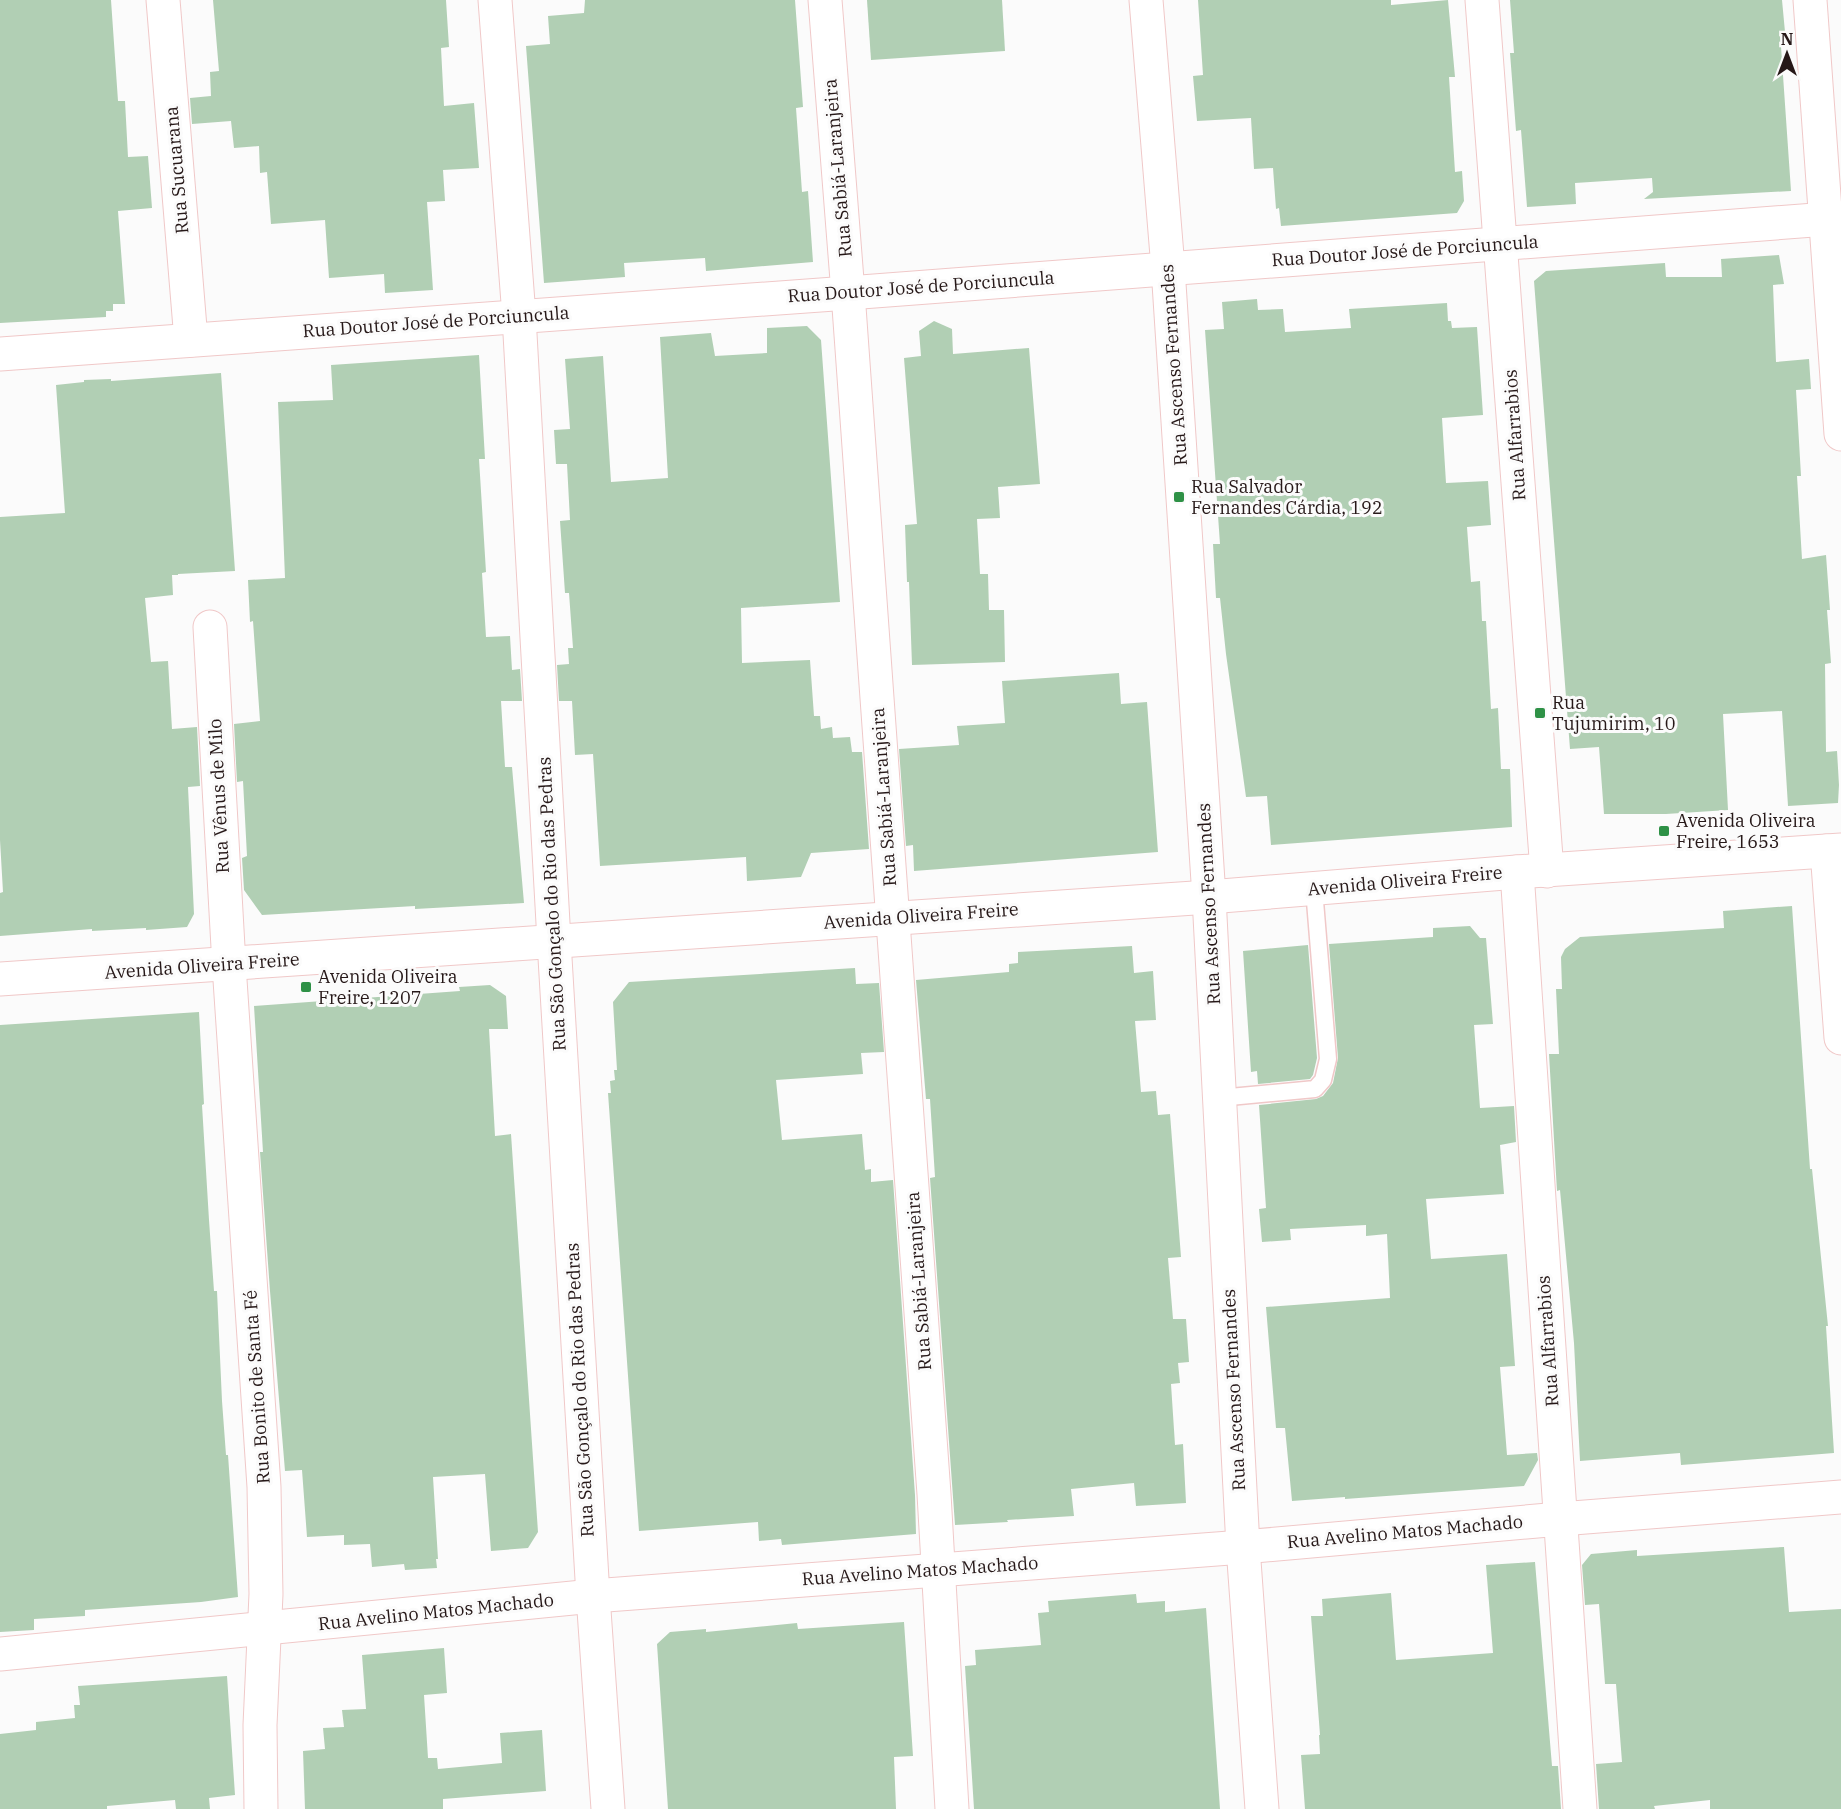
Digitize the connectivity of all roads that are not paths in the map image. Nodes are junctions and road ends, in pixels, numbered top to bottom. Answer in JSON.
{"nodes":[{"id":1,"x":163,"y":0,"type":"edge"},
{"id":2,"x":495,"y":0,"type":"edge"},
{"id":3,"x":825,"y":0,"type":"edge"},
{"id":4,"x":1146,"y":0,"type":"edge"},
{"id":5,"x":1482,"y":0,"type":"edge"},
{"id":6,"x":1810,"y":0,"type":"edge"},
{"id":7,"x":1833,"y":219,"type":"edge"},
{"id":8,"x":1500,"y":244,"type":"junction"},
{"id":9,"x":1168,"y":268,"type":"junction"},
{"id":10,"x":848,"y":293,"type":"junction"},
{"id":11,"x":519,"y":316,"type":"junction"},
{"id":12,"x":190,"y":340,"type":"junction"},
{"id":13,"x":0,"y":354,"type":"edge"},
{"id":14,"x":1841,"y":434,"type":"edge"},
{"id":15,"x":210,"y":627,"type":"dead end"},
{"id":16,"x":1834,"y":851,"type":"edge"},
{"id":17,"x":1532,"y":872,"type":"junction"},
{"id":18,"x":1314,"y":889,"type":"junction"},
{"id":19,"x":1209,"y":897,"type":"junction"},
{"id":20,"x":893,"y":917,"type":"junction"},
{"id":21,"x":554,"y":941,"type":"junction"},
{"id":22,"x":229,"y":964,"type":"junction"},
{"id":23,"x":0,"y":979,"type":"edge"},
{"id":24,"x":1841,"y":1038,"type":"edge"},
{"id":25,"x":1219,"y":1098,"type":"junction"},
{"id":26,"x":1841,"y":1497,"type":"edge"},
{"id":27,"x":1560,"y":1519,"type":"junction"},
{"id":28,"x":1243,"y":1547,"type":"junction"},
{"id":29,"x":939,"y":1569,"type":"junction"},
{"id":30,"x":593,"y":1596,"type":"junction"},
{"id":31,"x":264,"y":1629,"type":"junction"},
{"id":32,"x":0,"y":1654,"type":"edge"},
{"id":33,"x":261,"y":1809,"type":"edge"},
{"id":34,"x":608,"y":1809,"type":"edge"},
{"id":35,"x":952,"y":1809,"type":"edge"},
{"id":36,"x":1262,"y":1809,"type":"edge"},
{"id":37,"x":1580,"y":1809,"type":"edge"}],
"edges":[{"from":1,"to":12,"type":"street","name":"Rua Sucuarana"},
{"from":2,"to":11,"type":"street","name":"Rua São Gonçalo do Rio das Pedras"},
{"from":3,"to":10,"type":"street","name":"Rua Sabiá-Laranjeira"},
{"from":4,"to":9,"type":"street","name":"Rua Ascenso Fernandes"},
{"from":5,"to":8,"type":"street","name":"Rua Alfarrabios"},
{"from":6,"to":7,"type":"street"},
{"from":7,"to":8,"type":"street","name":"Rua Doutor José de Porciuncula"},
{"from":7,"to":14,"type":"street"},
{"from":8,"to":9,"type":"street","name":"Rua Doutor José de Porciuncula"},
{"from":8,"to":17,"type":"street","name":"Rua Alfarrabios"},
{"from":9,"to":10,"type":"street","name":"Rua Doutor José de Porciuncula"},
{"from":9,"to":19,"type":"street","name":"Rua Ascenso Fernandes"},
{"from":10,"to":11,"type":"street","name":"Rua Doutor José de Porciuncula"},
{"from":10,"to":20,"type":"street","name":"Rua Sabiá-Laranjeira"},
{"from":11,"to":12,"type":"street","name":"Rua Doutor José de Porciuncula"},
{"from":11,"to":21,"type":"street","name":"Rua São Gonçalo do Rio das Pedras"},
{"from":12,"to":13,"type":"street","name":"Rua Doutor José de Porciuncula"},
{"from":15,"to":22,"type":"street","name":"Rua Vênus de Milo"},
{"from":16,"to":17,"type":"street","name":"Avenida Oliveira Freire"},
{"from":16,"to":24,"type":"street"},
{"from":17,"to":18,"type":"street","name":"Avenida Oliveira Freire"},
{"from":17,"to":27,"type":"street","name":"Rua Alfarrabios"},
{"from":18,"to":19,"type":"street","name":"Avenida Oliveira Freire"},
{"from":18,"to":25,"type":"lane"},
{"from":19,"to":20,"type":"street","name":"Avenida Oliveira Freire"},
{"from":19,"to":25,"type":"street","name":"Rua Ascenso Fernandes"},
{"from":20,"to":21,"type":"street","name":"Avenida Oliveira Freire"},
{"from":20,"to":29,"type":"street","name":"Rua Sabiá-Laranjeira"},
{"from":21,"to":22,"type":"street","name":"Avenida Oliveira Freire"},
{"from":21,"to":30,"type":"street","name":"Rua São Gonçalo do Rio das Pedras"},
{"from":22,"to":23,"type":"street","name":"Avenida Oliveira Freire"},
{"from":22,"to":31,"type":"street","name":"Rua Bonito de Santa Fé"},
{"from":25,"to":28,"type":"street","name":"Rua Ascenso Fernandes"},
{"from":26,"to":27,"type":"street","name":"Rua Avelino Matos Machado"},
{"from":27,"to":28,"type":"street","name":"Rua Avelino Matos Machado"},
{"from":27,"to":37,"type":"street","name":"Rua Alfarrabios"},
{"from":28,"to":29,"type":"street","name":"Rua Avelino Matos Machado"},
{"from":28,"to":36,"type":"street","name":"Rua Ascenso Fernandes"},
{"from":29,"to":30,"type":"street","name":"Rua Avelino Matos Machado"},
{"from":29,"to":35,"type":"street","name":"Rua Sabiá-Laranjeira"},
{"from":30,"to":31,"type":"street","name":"Rua Avelino Matos Machado"},
{"from":30,"to":34,"type":"street","name":"Rua São Gonçalo do Rio das Pedras"},
{"from":31,"to":32,"type":"street","name":"Rua Avelino Matos Machado"},
{"from":31,"to":33,"type":"street","name":"Rua Bonito de Santa Fé"}]}
